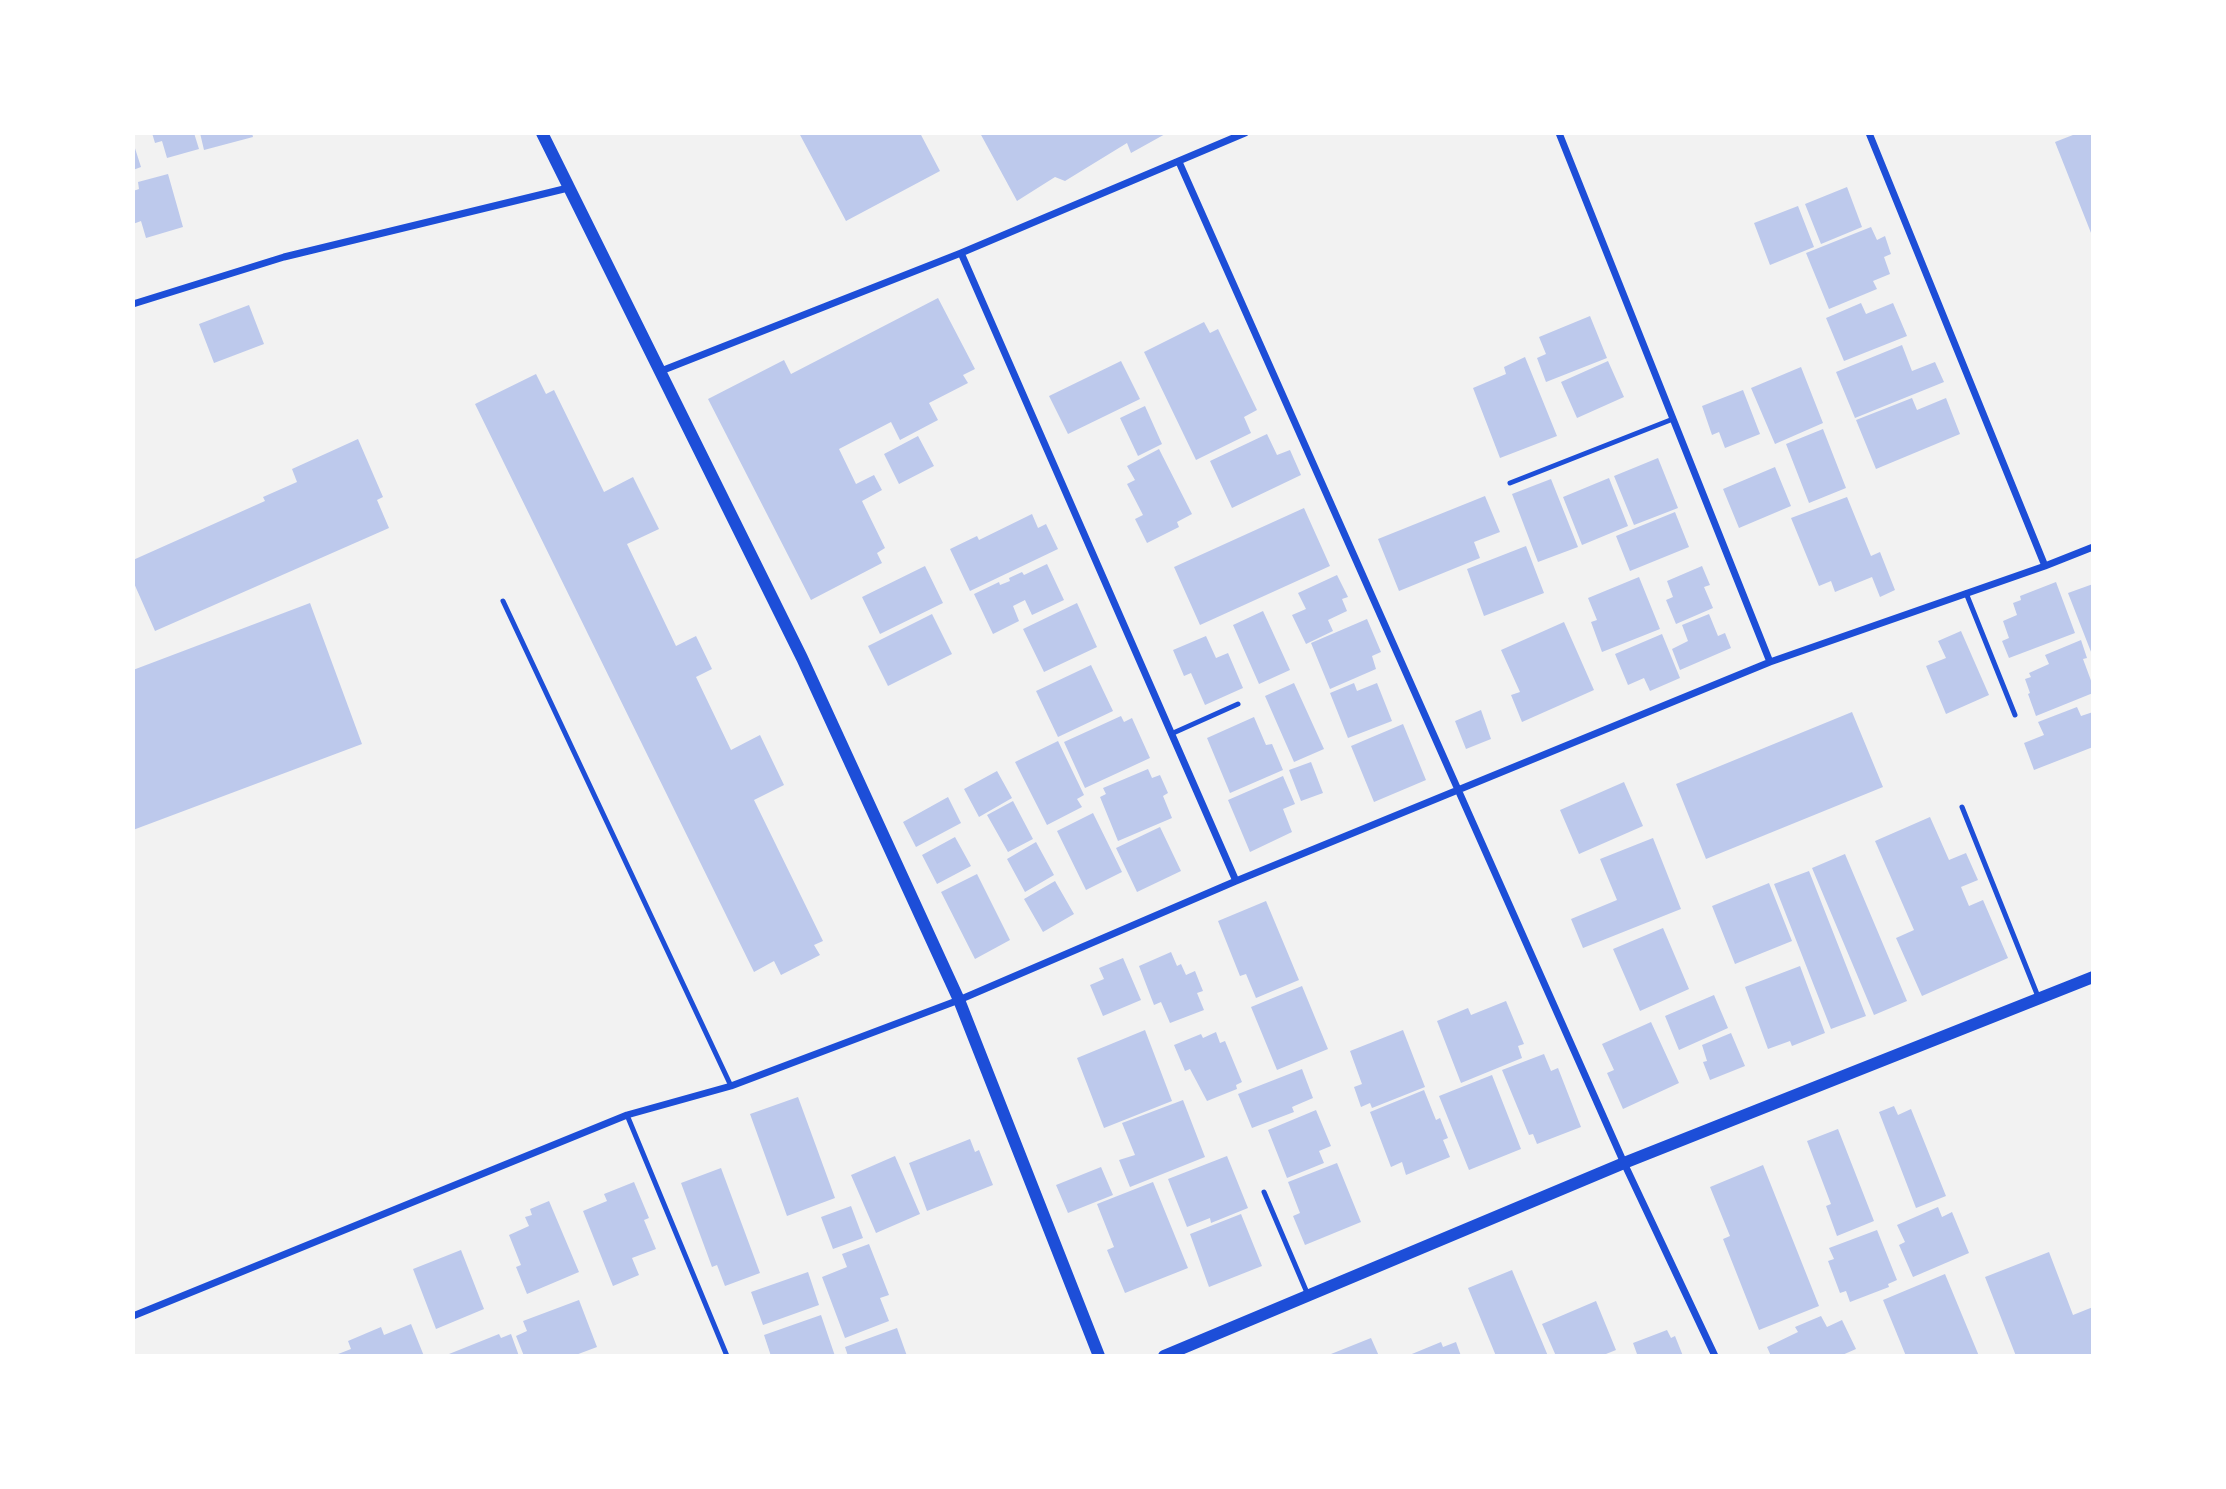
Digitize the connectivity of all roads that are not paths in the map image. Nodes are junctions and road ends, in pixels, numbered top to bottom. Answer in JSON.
{"nodes":[{"id":1,"x":542,"y":133,"type":"edge"},
{"id":2,"x":1245,"y":133,"type":"edge"},
{"id":3,"x":1559,"y":133,"type":"edge"},
{"id":4,"x":1869,"y":133,"type":"edge"},
{"id":5,"x":1179,"y":162,"type":"junction"},
{"id":6,"x":568,"y":188,"type":"junction"},
{"id":7,"x":961,"y":253,"type":"junction"},
{"id":8,"x":133,"y":304,"type":"edge"},
{"id":9,"x":661,"y":371,"type":"junction"},
{"id":10,"x":1674,"y":419,"type":"junction"},
{"id":11,"x":1510,"y":483,"type":"dead end"},
{"id":12,"x":2093,"y":547,"type":"edge"},
{"id":13,"x":2045,"y":566,"type":"junction"},
{"id":14,"x":1966,"y":593,"type":"junction"},
{"id":15,"x":503,"y":601,"type":"dead end"},
{"id":16,"x":1770,"y":662,"type":"junction"},
{"id":17,"x":1238,"y":704,"type":"dead end"},
{"id":18,"x":2015,"y":715,"type":"dead end"},
{"id":19,"x":1171,"y":734,"type":"junction"},
{"id":20,"x":1456,"y":789,"type":"junction"},
{"id":21,"x":1962,"y":807,"type":"dead end"},
{"id":22,"x":1236,"y":881,"type":"junction"},
{"id":23,"x":2093,"y":977,"type":"edge"},
{"id":24,"x":2039,"y":999,"type":"junction"},
{"id":25,"x":959,"y":1000,"type":"junction"},
{"id":26,"x":732,"y":1086,"type":"junction"},
{"id":27,"x":627,"y":1115,"type":"junction"},
{"id":28,"x":1623,"y":1163,"type":"junction"},
{"id":29,"x":1264,"y":1192,"type":"dead end"},
{"id":30,"x":1308,"y":1296,"type":"junction"},
{"id":31,"x":133,"y":1316,"type":"edge"},
{"id":32,"x":727,"y":1356,"type":"edge"},
{"id":33,"x":1099,"y":1356,"type":"edge"},
{"id":34,"x":1164,"y":1356,"type":"edge"},
{"id":35,"x":1715,"y":1356,"type":"edge"}],
"edges":[{"from":1,"to":6,"type":"street"},
{"from":2,"to":5,"type":"street"},
{"from":3,"to":10,"type":"street"},
{"from":4,"to":13,"type":"street"},
{"from":5,"to":7,"type":"street"},
{"from":5,"to":20,"type":"street"},
{"from":6,"to":8,"type":"street"},
{"from":6,"to":9,"type":"street"},
{"from":7,"to":9,"type":"street"},
{"from":7,"to":19,"type":"street"},
{"from":9,"to":25,"type":"street"},
{"from":10,"to":11,"type":"lane"},
{"from":10,"to":16,"type":"street"},
{"from":12,"to":13,"type":"street"},
{"from":13,"to":14,"type":"street"},
{"from":14,"to":16,"type":"street"},
{"from":14,"to":18,"type":"lane"},
{"from":15,"to":26,"type":"lane"},
{"from":16,"to":20,"type":"street"},
{"from":17,"to":19,"type":"lane"},
{"from":19,"to":22,"type":"street"},
{"from":20,"to":22,"type":"street"},
{"from":20,"to":28,"type":"street"},
{"from":21,"to":24,"type":"lane"},
{"from":22,"to":25,"type":"street"},
{"from":23,"to":24,"type":"street"},
{"from":24,"to":28,"type":"street"},
{"from":25,"to":26,"type":"street"},
{"from":25,"to":33,"type":"street"},
{"from":26,"to":27,"type":"street"},
{"from":27,"to":31,"type":"street"},
{"from":27,"to":32,"type":"lane"},
{"from":28,"to":30,"type":"street"},
{"from":28,"to":35,"type":"street"},
{"from":29,"to":30,"type":"lane"},
{"from":30,"to":34,"type":"street"}]}
